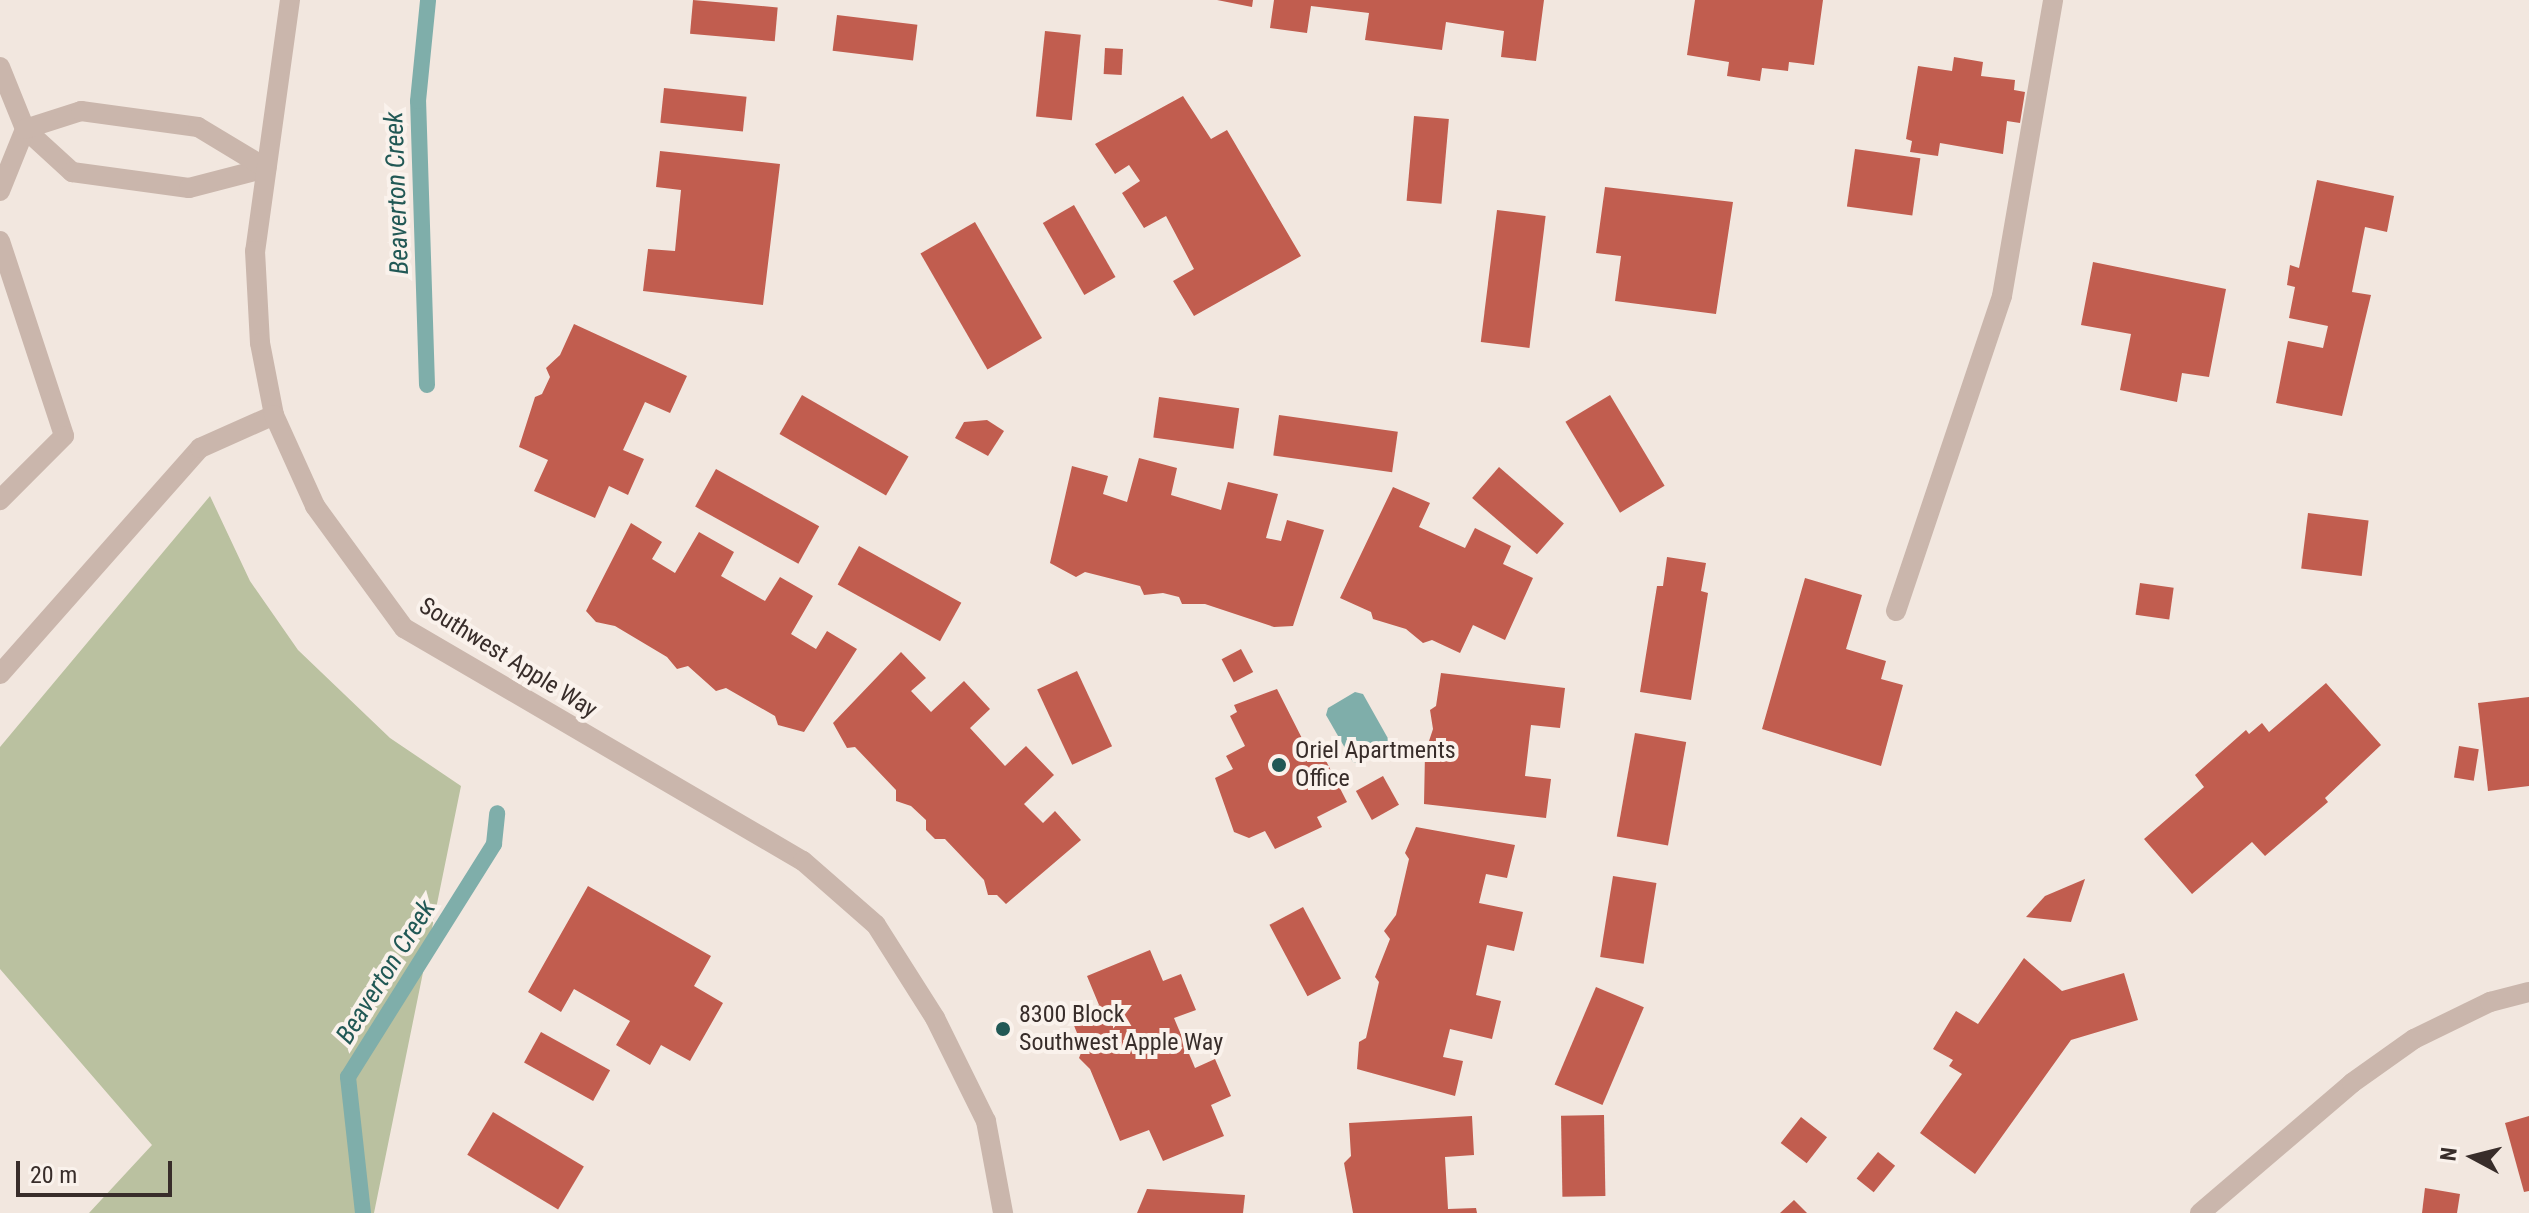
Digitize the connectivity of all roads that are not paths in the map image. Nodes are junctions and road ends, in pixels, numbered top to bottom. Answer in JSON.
{"nodes":[{"id":1,"x":290,"y":0,"type":"edge"},
{"id":2,"x":2053,"y":0,"type":"edge"},
{"id":3,"x":0,"y":67,"type":"edge"},
{"id":4,"x":25,"y":129,"type":"junction"},
{"id":5,"x":266,"y":168,"type":"junction"},
{"id":6,"x":0,"y":191,"type":"edge"},
{"id":7,"x":0,"y":241,"type":"edge"},
{"id":8,"x":274,"y":415,"type":"junction"},
{"id":9,"x":0,"y":500,"type":"edge"},
{"id":10,"x":1896,"y":611,"type":"dead end"},
{"id":11,"x":0,"y":674,"type":"edge"},
{"id":12,"x":2529,"y":992,"type":"edge"},
{"id":13,"x":1003,"y":1213,"type":"edge"},
{"id":14,"x":2200,"y":1213,"type":"edge"}],
"edges":[{"from":1,"to":5,"type":"street","name":"Southwest Apple Way"},
{"from":2,"to":10,"type":"street"},
{"from":3,"to":4,"type":"street"},
{"from":4,"to":5,"type":"street"},
{"from":4,"to":5,"type":"street"},
{"from":4,"to":6,"type":"street"},
{"from":5,"to":8,"type":"street","name":"Southwest Apple Way"},
{"from":7,"to":9,"type":"street"},
{"from":8,"to":11,"type":"street"},
{"from":8,"to":13,"type":"street","name":"Southwest Apple Way"},
{"from":12,"to":14,"type":"street"}]}
